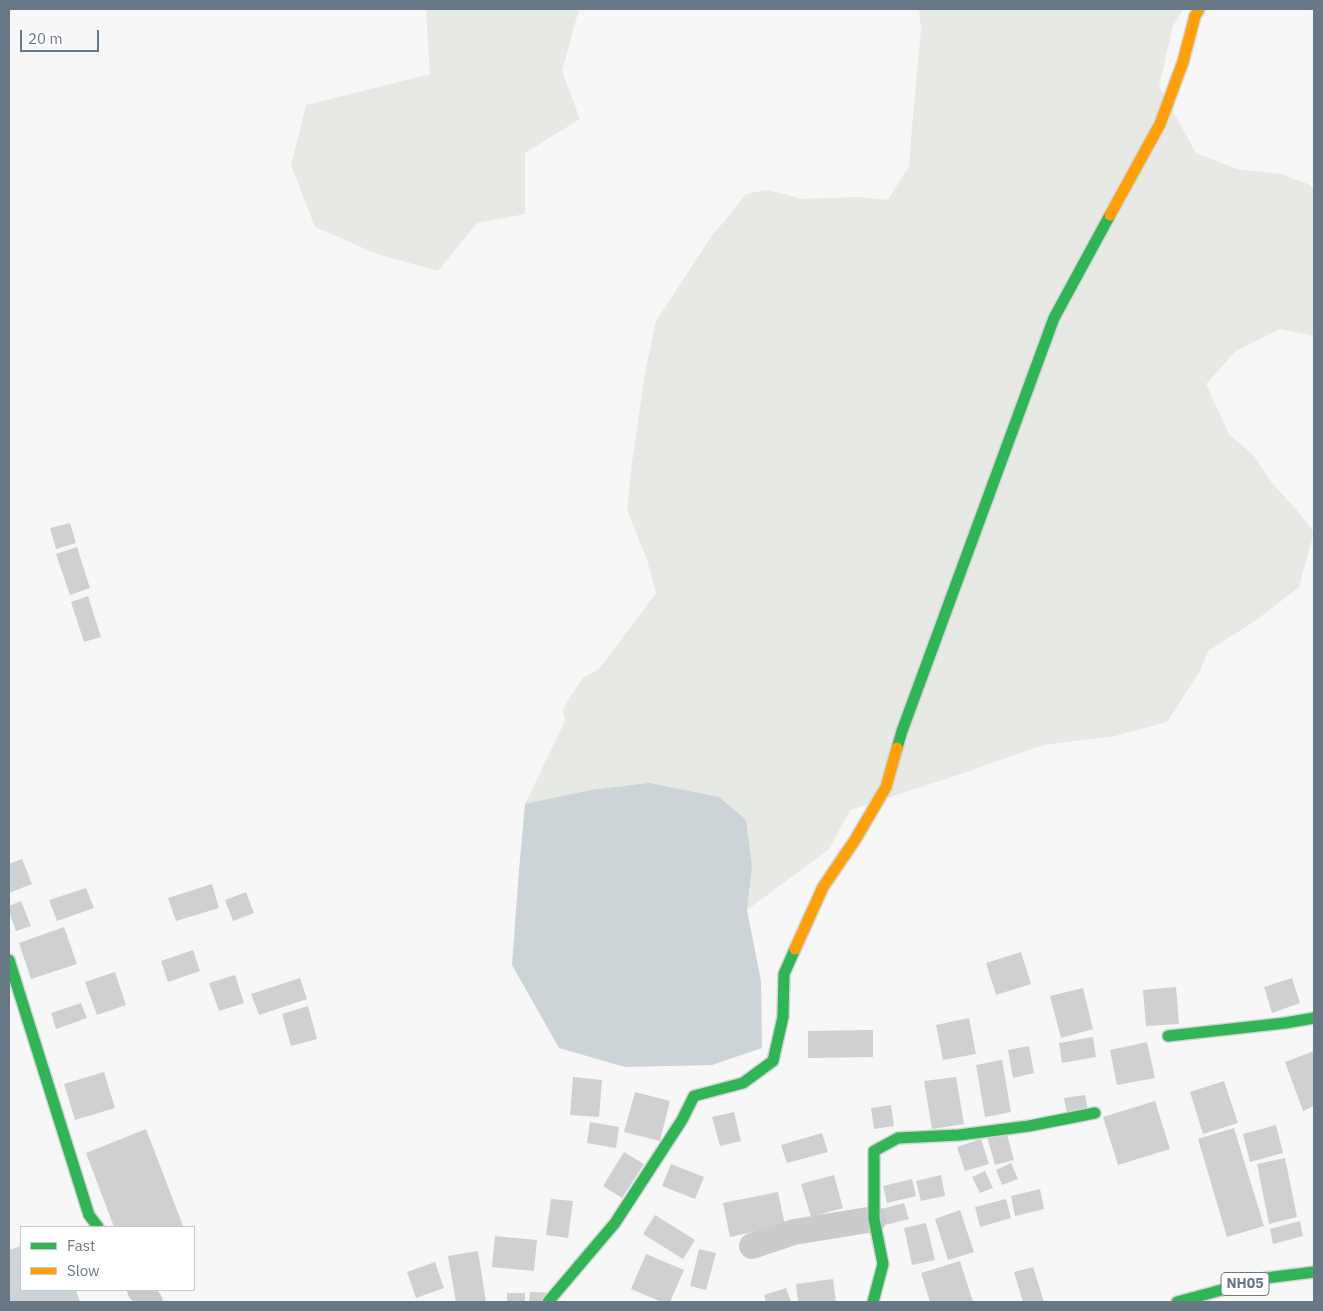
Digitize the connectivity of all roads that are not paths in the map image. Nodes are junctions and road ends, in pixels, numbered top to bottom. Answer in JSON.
{"nodes":[{"id":1,"x":1199,"y":9,"type":"edge"},
{"id":2,"x":9,"y":960,"type":"edge"},
{"id":3,"x":1314,"y":1018,"type":"edge"},
{"id":4,"x":1168,"y":1036,"type":"dead end"},
{"id":5,"x":1095,"y":1112,"type":"dead end"},
{"id":6,"x":874,"y":1220,"type":"junction"},
{"id":7,"x":97,"y":1226,"type":"edge"},
{"id":8,"x":752,"y":1246,"type":"dead end"},
{"id":9,"x":1314,"y":1272,"type":"edge"},
{"id":10,"x":141,"y":1291,"type":"edge"},
{"id":11,"x":150,"y":1302,"type":"edge"},
{"id":12,"x":548,"y":1302,"type":"edge"},
{"id":13,"x":874,"y":1302,"type":"edge"},
{"id":14,"x":1177,"y":1302,"type":"edge"}],
"edges":[{"from":1,"to":12,"type":"street"},
{"from":2,"to":7,"type":"street"},
{"from":3,"to":4,"type":"street"},
{"from":5,"to":6,"type":"street"},
{"from":6,"to":8,"type":"street"},
{"from":6,"to":13,"type":"street"},
{"from":9,"to":14,"type":"street","number":"NH05"},
{"from":10,"to":11,"type":"street"}]}
